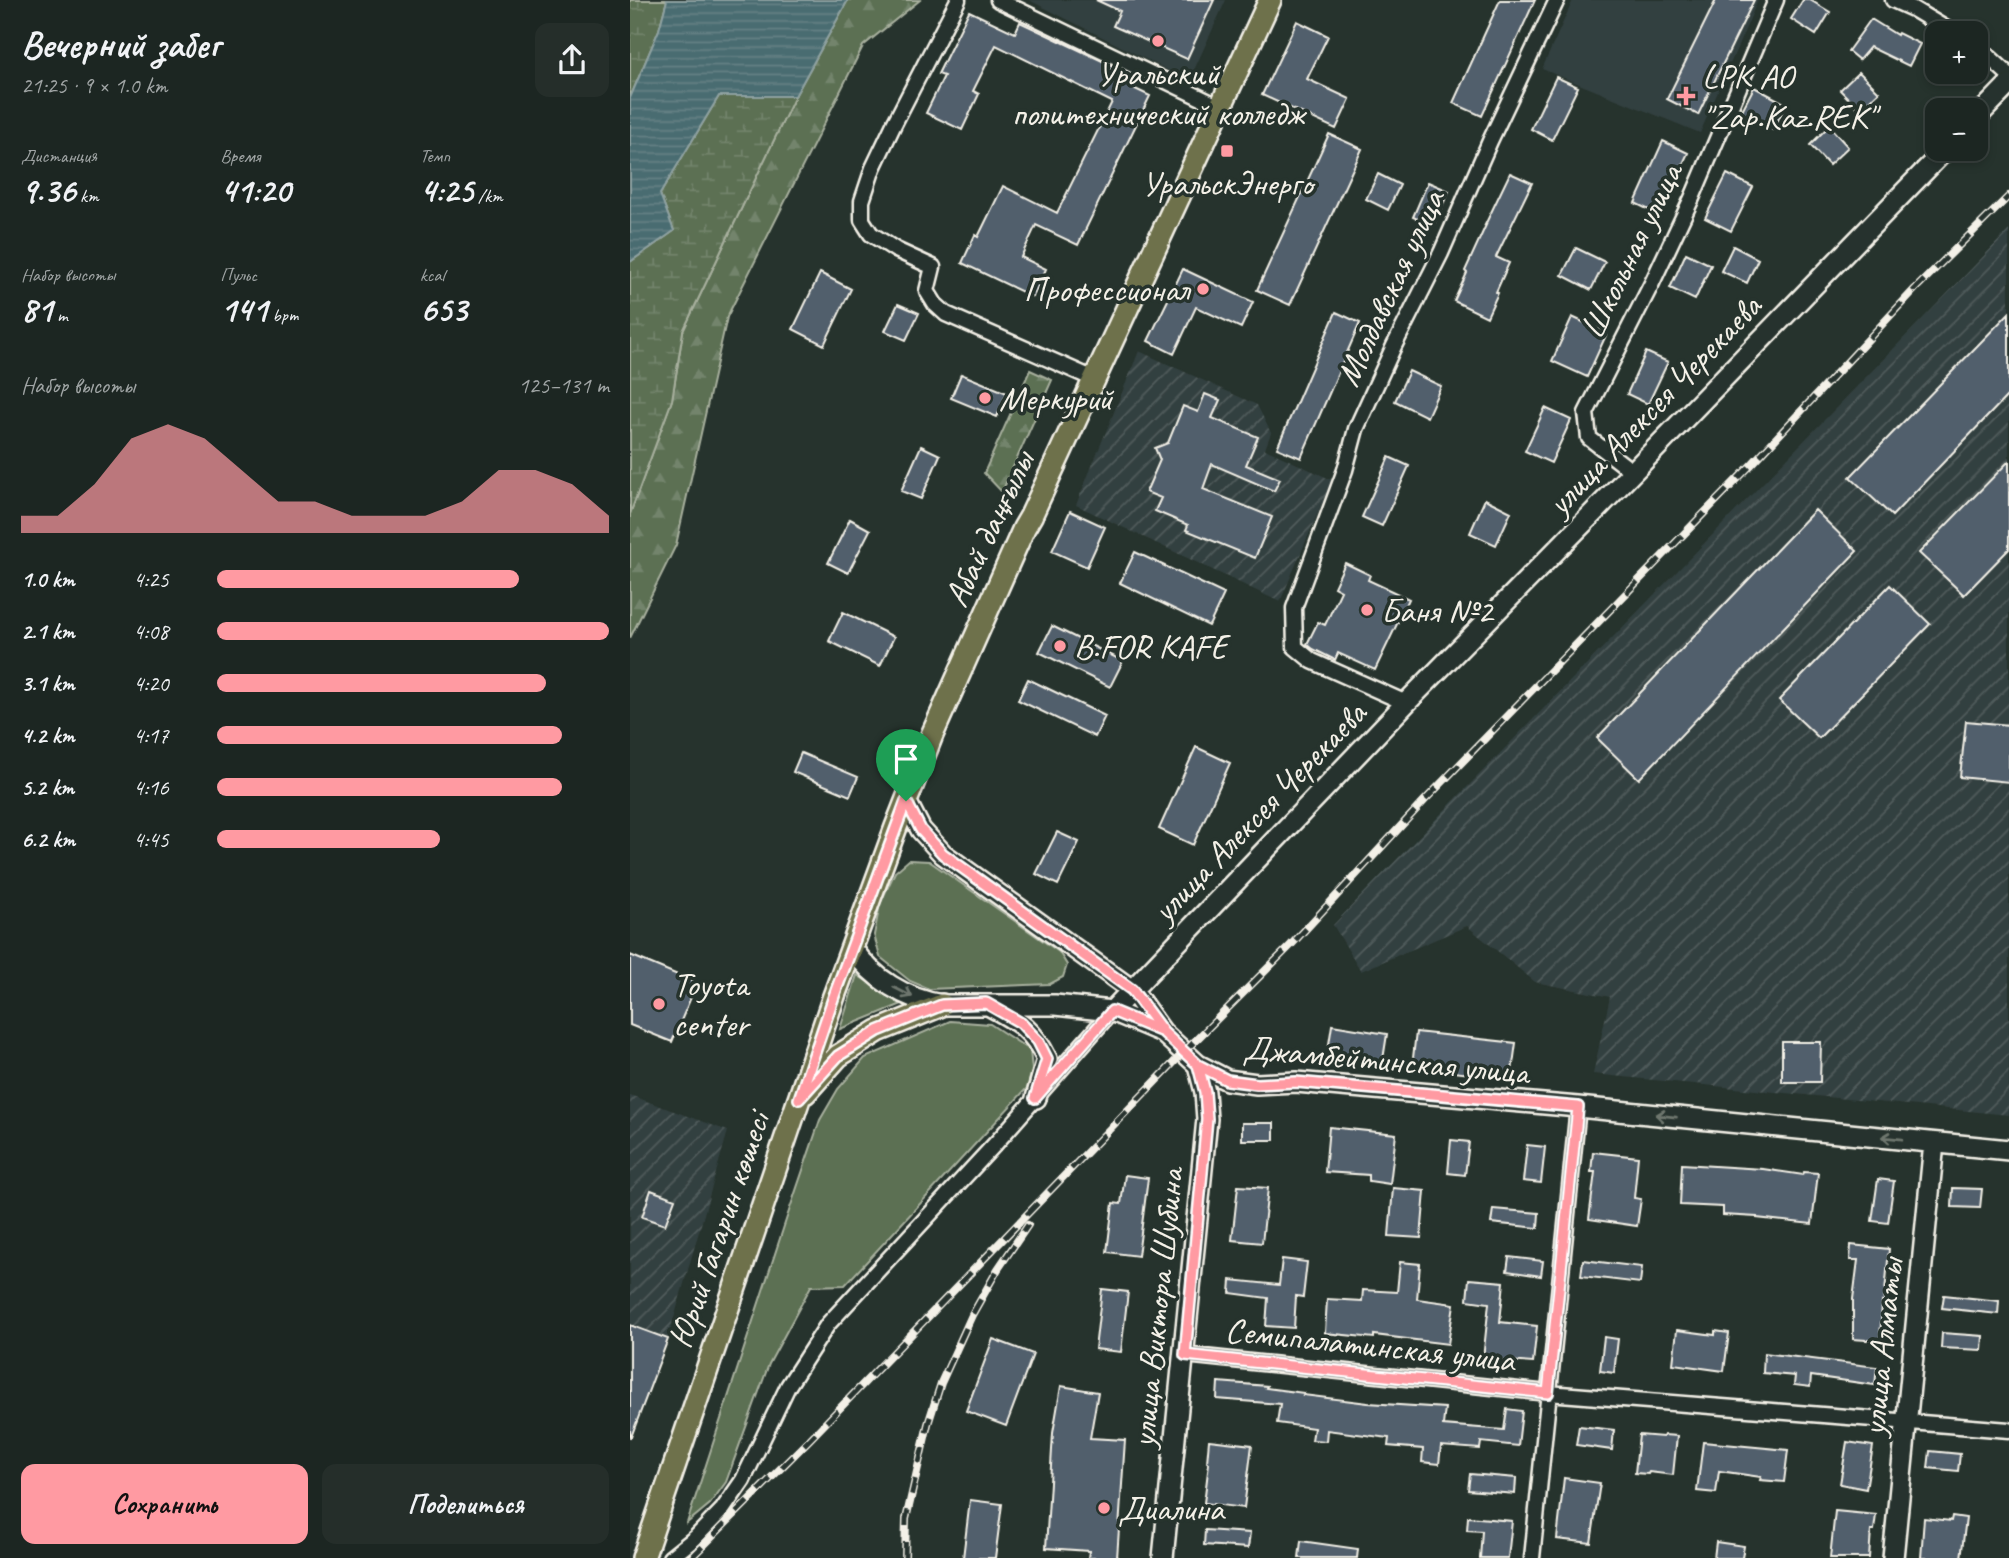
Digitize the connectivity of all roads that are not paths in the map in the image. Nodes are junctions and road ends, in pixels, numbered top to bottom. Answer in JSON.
{"nodes":[{"id":1,"x":958,"y":0,"type":"edge"},
{"id":2,"x":998,"y":0,"type":"edge"},
{"id":3,"x":1270,"y":0,"type":"edge"},
{"id":4,"x":1557,"y":0,"type":"edge"},
{"id":5,"x":1776,"y":0,"type":"edge"},
{"id":6,"x":1892,"y":0,"type":"edge"},
{"id":7,"x":1933,"y":21,"type":"edge"},
{"id":8,"x":1988,"y":56,"type":"edge"},
{"id":9,"x":2009,"y":75,"type":"edge"},
{"id":10,"x":2009,"y":84,"type":"edge"},
{"id":11,"x":1988,"y":106,"type":"edge"},
{"id":12,"x":1220,"y":107,"type":"junction"},
{"id":13,"x":1934,"y":161,"type":"edge"},
{"id":14,"x":1094,"y":379,"type":"junction"},
{"id":15,"x":1633,"y":472,"type":"junction"},
{"id":16,"x":1406,"y":703,"type":"junction"},
{"id":17,"x":906,"y":801,"type":"junction"},
{"id":18,"x":852,"y":948,"type":"junction"},
{"id":19,"x":1132,"y":990,"type":"junction"},
{"id":20,"x":986,"y":1003,"type":"junction"},
{"id":21,"x":942,"y":1005,"type":"junction"},
{"id":22,"x":1112,"y":1011,"type":"junction"},
{"id":23,"x":1163,"y":1032,"type":"junction"},
{"id":24,"x":1198,"y":1065,"type":"junction"},
{"id":25,"x":1035,"y":1098,"type":"junction"},
{"id":26,"x":799,"y":1099,"type":"junction"},
{"id":27,"x":1578,"y":1107,"type":"junction"},
{"id":28,"x":1934,"y":1143,"type":"junction"},
{"id":29,"x":2009,"y":1150,"type":"edge"},
{"id":30,"x":1185,"y":1355,"type":"junction"},
{"id":31,"x":1548,"y":1393,"type":"junction"},
{"id":32,"x":1906,"y":1422,"type":"junction"},
{"id":33,"x":2009,"y":1430,"type":"edge"},
{"id":34,"x":643,"y":1558,"type":"edge"},
{"id":35,"x":658,"y":1558,"type":"edge"},
{"id":36,"x":670,"y":1558,"type":"edge"},
{"id":37,"x":1163,"y":1558,"type":"edge"},
{"id":38,"x":1532,"y":1558,"type":"edge"},
{"id":39,"x":1893,"y":1558,"type":"edge"}],
"edges":[{"from":1,"to":14,"type":"street"},
{"from":2,"to":12,"type":"street"},
{"from":3,"to":12,"type":"main road","name":"Абай даңғылы"},
{"from":4,"to":16,"type":"street","name":"Молдавская улица"},
{"from":5,"to":15,"type":"street","name":"Школьная улица"},
{"from":6,"to":7,"type":"street"},
{"from":8,"to":9,"type":"street"},
{"from":10,"to":11,"type":"street"},
{"from":12,"to":14,"type":"main road","name":"Абай даңғылы"},
{"from":13,"to":15,"type":"street","name":"улица Алексея Черекаева"},
{"from":14,"to":17,"type":"main road","name":"Абай даңғылы"},
{"from":15,"to":16,"type":"street","name":"улица Алексея Черекаева"},
{"from":16,"to":19,"type":"street","name":"улица Алексея Черекаева"},
{"from":17,"to":18,"type":"main road","name":"Абай даңғылы"},
{"from":17,"to":19,"type":"street","name":"Джамбейтинская улица"},
{"from":18,"to":21,"type":"street","one_way":true},
{"from":18,"to":26,"type":"main road","name":"Абай даңғылы"},
{"from":19,"to":22,"type":"street","name":"улица Алексея Черекаева"},
{"from":19,"to":23,"type":"street","name":"Джамбейтинская улица"},
{"from":20,"to":21,"type":"street"},
{"from":20,"to":22,"type":"street"},
{"from":20,"to":25,"type":"street"},
{"from":21,"to":26,"type":"main road"},
{"from":22,"to":23,"type":"street"},
{"from":22,"to":25,"type":"street","name":"улица Алексея Черекаева"},
{"from":23,"to":24,"type":"street","name":"Джамбейтинская улица"},
{"from":24,"to":27,"type":"street","name":"Джамбейтинская улица"},
{"from":24,"to":30,"type":"street","name":"улица Виктора Шубина"},
{"from":25,"to":36,"type":"street","name":"улица Алексея Черекаева"},
{"from":26,"to":34,"type":"main road","name":"Юрий Гагарин көшесі"},
{"from":26,"to":35,"type":"main road","name":"Юрий Гагарин көшесі"},
{"from":28,"to":27,"type":"street","name":"Джамбейтинская улица","one_way":true},
{"from":27,"to":31,"type":"street"},
{"from":28,"to":29,"type":"street","name":"Джамбейтинская улица"},
{"from":28,"to":32,"type":"street","name":"улица Алматы"},
{"from":30,"to":31,"type":"street","name":"Семипалатинская улица"},
{"from":30,"to":37,"type":"street","name":"улица Виктора Шубина"},
{"from":31,"to":32,"type":"street","name":"Семипалатинская улица"},
{"from":31,"to":38,"type":"street"},
{"from":32,"to":33,"type":"street","name":"Семипалатинская улица"},
{"from":32,"to":39,"type":"street","name":"улица Алматы"}]}
